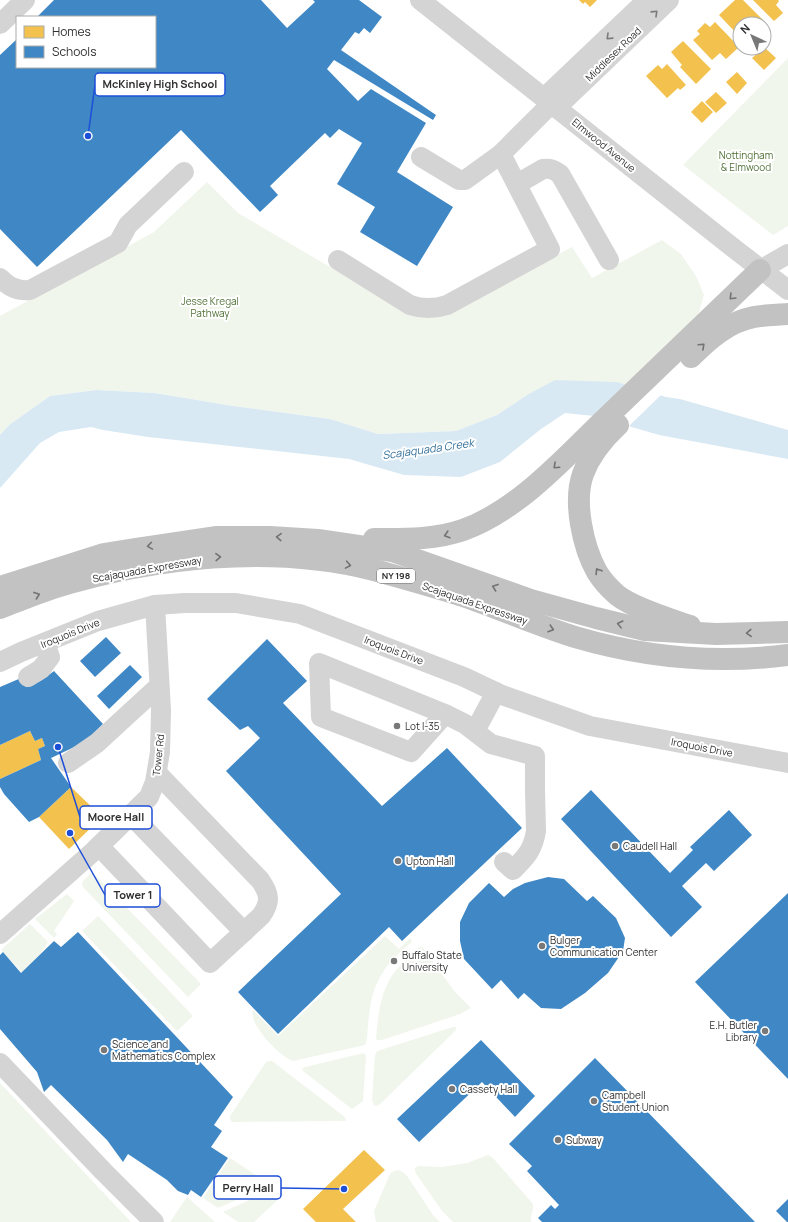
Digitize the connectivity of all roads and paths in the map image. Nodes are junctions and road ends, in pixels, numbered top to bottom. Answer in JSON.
{"nodes":[{"id":1,"x":25,"y":0,"type":"edge"},
{"id":2,"x":420,"y":0,"type":"edge"},
{"id":3,"x":647,"y":0,"type":"edge"},
{"id":4,"x":669,"y":0,"type":"edge"},
{"id":5,"x":0,"y":24,"type":"edge"},
{"id":6,"x":550,"y":103,"type":"junction"},
{"id":7,"x":501,"y":154,"type":"junction"},
{"id":8,"x":421,"y":157,"type":"dead end"},
{"id":9,"x":184,"y":172,"type":"dead end"},
{"id":10,"x":517,"y":184,"type":"junction"},
{"id":11,"x":788,"y":254,"type":"edge"},
{"id":12,"x":338,"y":260,"type":"dead end"},
{"id":13,"x":609,"y":260,"type":"dead end"},
{"id":14,"x":760,"y":270,"type":"junction"},
{"id":15,"x":0,"y":278,"type":"edge"},
{"id":16,"x":788,"y":290,"type":"edge"},
{"id":17,"x":788,"y":314,"type":"edge"},
{"id":18,"x":666,"y":371,"type":"junction"},
{"id":19,"x":592,"y":441,"type":"junction"},
{"id":20,"x":318,"y":540,"type":"junction"},
{"id":21,"x":0,"y":587,"type":"edge"},
{"id":22,"x":155,"y":605,"type":"junction"},
{"id":23,"x":0,"y":608,"type":"edge"},
{"id":24,"x":788,"y":632,"type":"edge"},
{"id":25,"x":716,"y":634,"type":"junction"},
{"id":26,"x":45,"y":643,"type":"junction"},
{"id":27,"x":788,"y":655,"type":"edge"},
{"id":28,"x":0,"y":662,"type":"edge"},
{"id":29,"x":28,"y":677,"type":"dead end"},
{"id":30,"x":160,"y":686,"type":"junction"},
{"id":31,"x":496,"y":692,"type":"junction"},
{"id":32,"x":445,"y":714,"type":"junction"},
{"id":33,"x":475,"y":731,"type":"junction"},
{"id":34,"x":68,"y":763,"type":"dead end"},
{"id":35,"x":788,"y":763,"type":"edge"},
{"id":36,"x":157,"y":773,"type":"junction"},
{"id":37,"x":131,"y":815,"type":"junction"},
{"id":38,"x":99,"y":846,"type":"junction"},
{"id":39,"x":504,"y":862,"type":"dead end"},
{"id":40,"x":244,"y":932,"type":"junction"},
{"id":41,"x":0,"y":934,"type":"edge"},
{"id":42,"x":0,"y":1063,"type":"edge"},
{"id":43,"x":154,"y":1222,"type":"edge"}],
"edges":[{"from":1,"to":5,"type":"street"},
{"from":2,"to":6,"type":"street","name":"Elmwood Avenue"},
{"from":3,"to":6,"type":"street","name":"Middlesex Road","one_way":true},
{"from":6,"to":4,"type":"street","name":"Middlesex Road","one_way":true},
{"from":6,"to":7,"type":"street"},
{"from":6,"to":14,"type":"street","name":"Elmwood Avenue"},
{"from":7,"to":8,"type":"street"},
{"from":7,"to":10,"type":"street"},
{"from":9,"to":15,"type":"street"},
{"from":10,"to":12,"type":"street"},
{"from":10,"to":13,"type":"street"},
{"from":11,"to":14,"type":"street"},
{"from":14,"to":16,"type":"street","name":"Elmwood Avenue"},
{"from":14,"to":18,"type":"highway","one_way":true},
{"from":18,"to":17,"type":"highway","one_way":true},
{"from":18,"to":19,"type":"highway"},
{"from":19,"to":20,"type":"highway","one_way":true},
{"from":25,"to":19,"type":"highway","one_way":true},
{"from":20,"to":21,"type":"highway","name":"Scajaquada Expressway","number":"NY 198","one_way":true},
{"from":25,"to":20,"type":"highway","name":"Scajaquada Expressway","number":"NY 198","one_way":true},
{"from":22,"to":26,"type":"street","name":"Iroquois Drive"},
{"from":22,"to":30,"type":"street","name":"Tower Rd"},
{"from":22,"to":31,"type":"street","name":"Iroquois Drive"},
{"from":23,"to":27,"type":"highway","name":"Scajaquada Expressway","number":"NY 198","one_way":true},
{"from":24,"to":25,"type":"highway","name":"Scajaquada Expressway","number":"NY 198","one_way":true},
{"from":26,"to":28,"type":"street","name":"Iroquois Drive"},
{"from":26,"to":29,"type":"street"},
{"from":30,"to":34,"type":"street"},
{"from":30,"to":36,"type":"street","name":"Tower Rd"},
{"from":31,"to":33,"type":"street"},
{"from":31,"to":35,"type":"street","name":"Iroquois Drive"},
{"from":32,"to":32,"type":"street"},
{"from":32,"to":33,"type":"street"},
{"from":33,"to":39,"type":"street"},
{"from":36,"to":37,"type":"street","name":"Tower Rd"},
{"from":36,"to":40,"type":"street"},
{"from":37,"to":38,"type":"street","name":"Tower Rd"},
{"from":37,"to":40,"type":"street"},
{"from":38,"to":40,"type":"street"},
{"from":38,"to":41,"type":"street","name":"Tower Rd"},
{"from":42,"to":43,"type":"street"}]}
